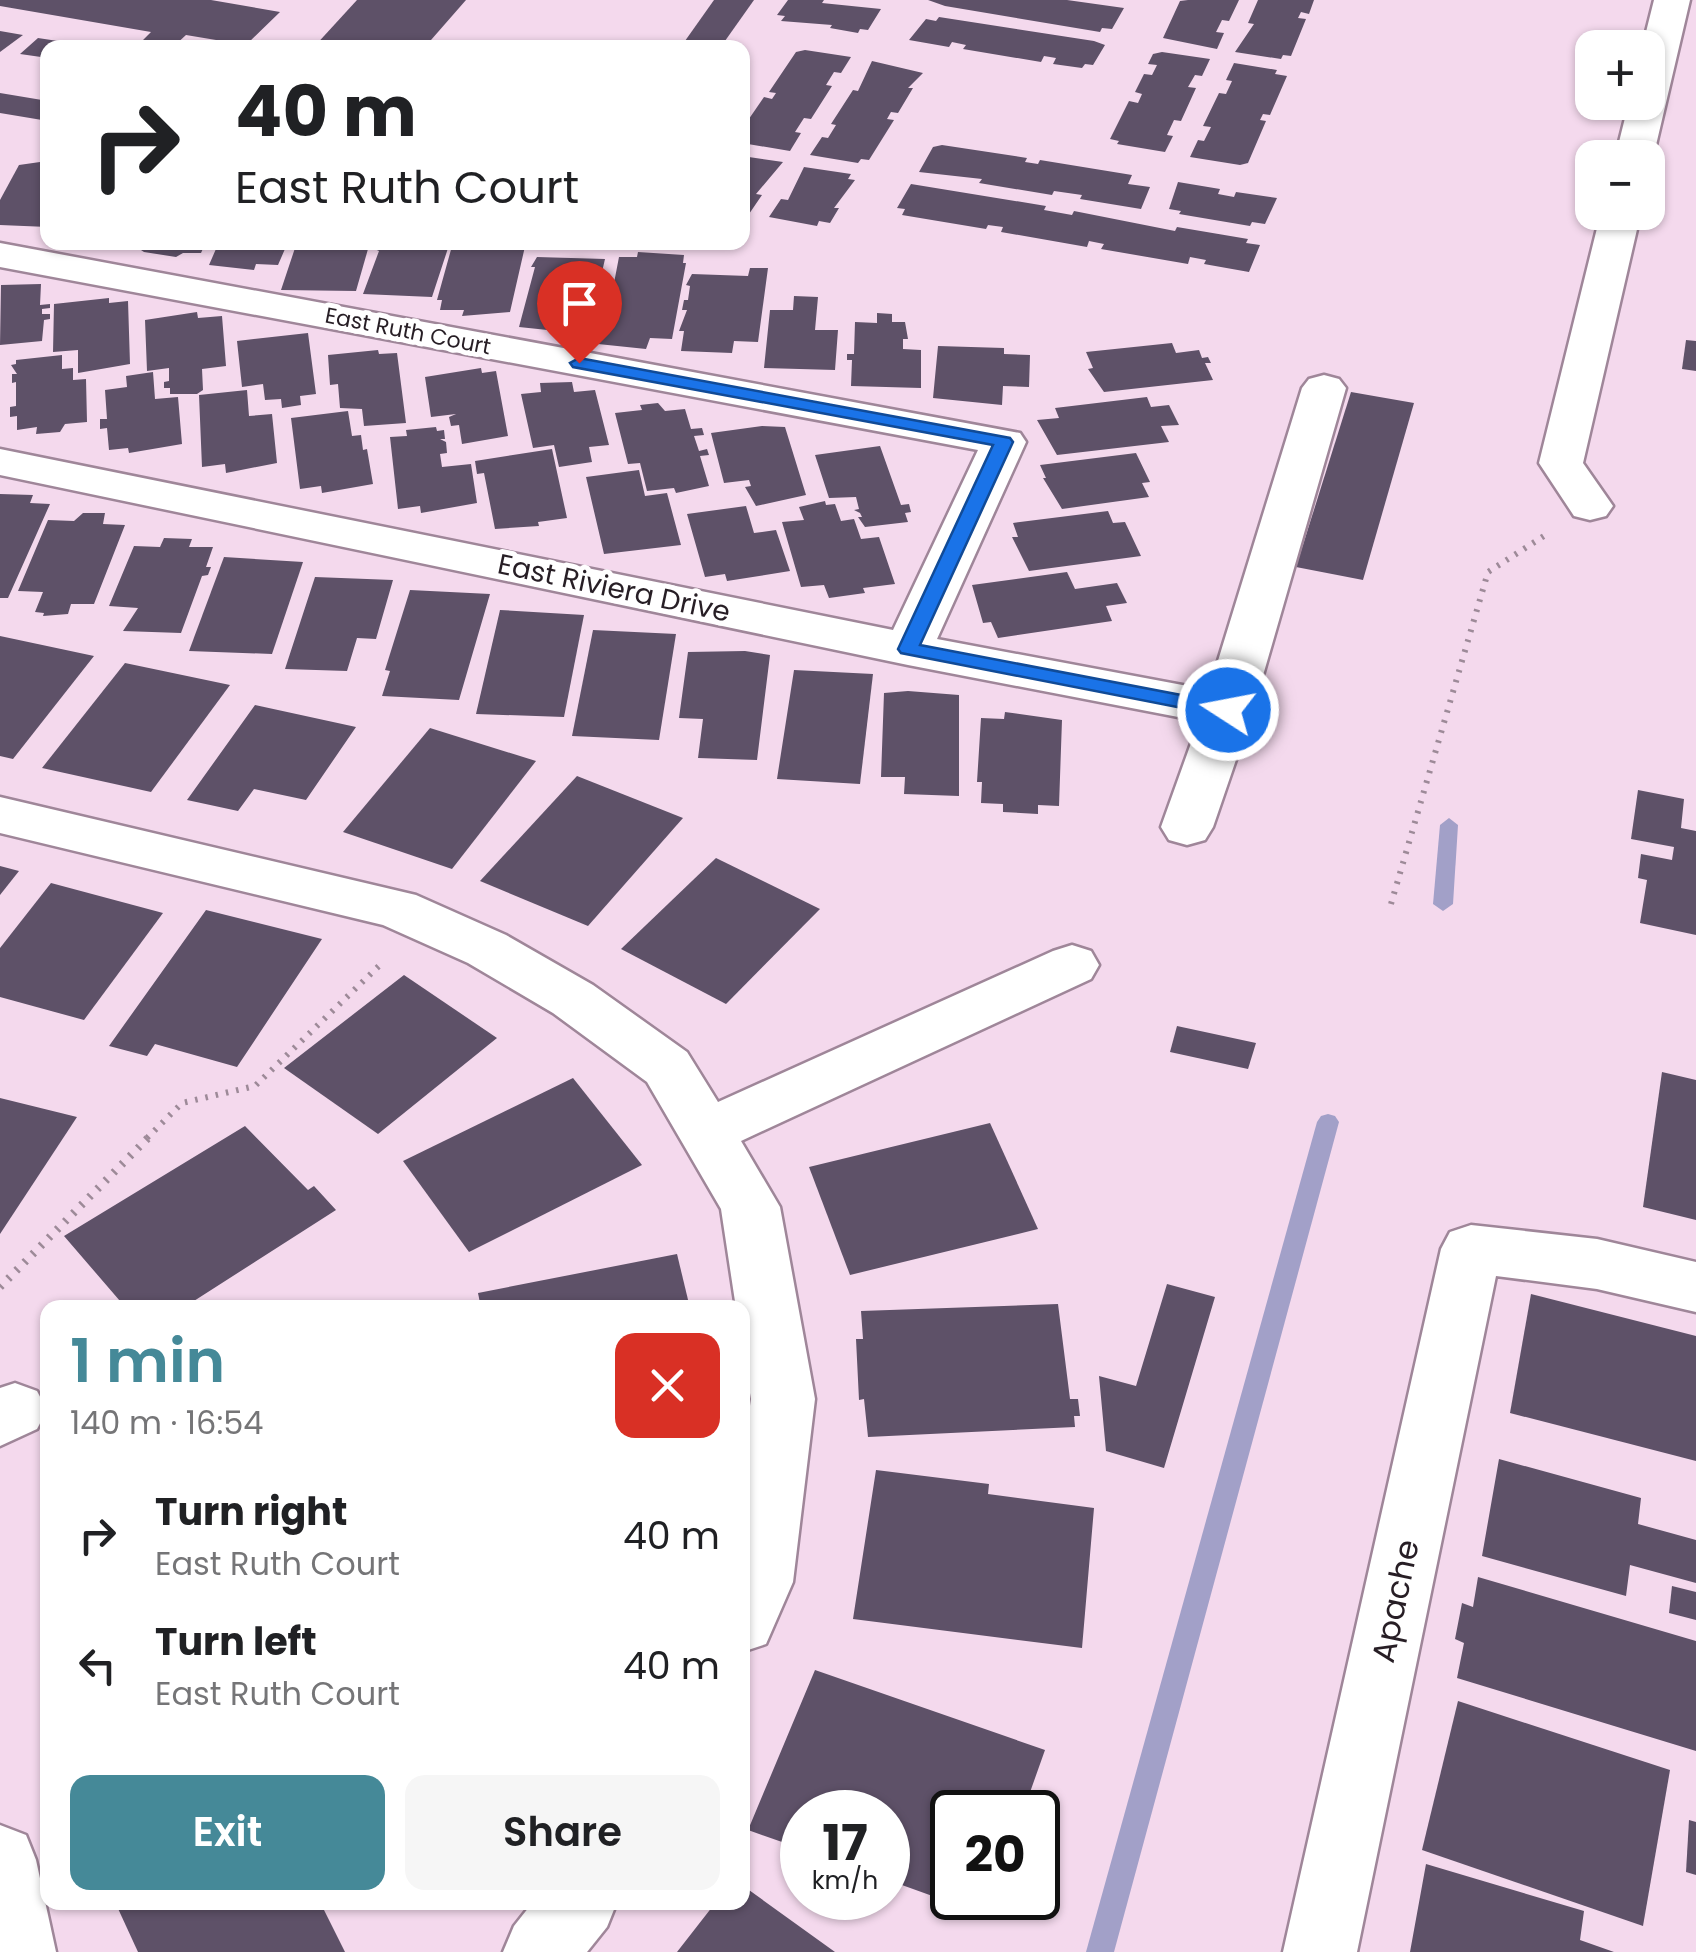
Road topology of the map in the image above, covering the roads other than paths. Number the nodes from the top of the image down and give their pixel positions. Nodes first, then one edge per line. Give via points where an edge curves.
1 (1672, 0) edge
2 (1638, 140) edge
3 (1617, 230) edge
4 (0, 255) edge
5 (1324, 388) dead end
6 (0, 462) edge
7 (1590, 506) road end
8 (908, 649) junction
9 (1228, 710) junction
10 (0, 815) edge
11 (1187, 826) dead end
12 (1072, 965) dead end
13 (705, 1132) junction
14 (1696, 1287) edge
15 (750, 1603) edge
16 (0, 1860) edge
17 (574, 1910) edge
18 (19, 1952) edge
19 (540, 1952) edge
20 (1320, 1952) edge

1 - 2 street
3 - 7 street via 1561,463
4 - 8 street, East Ruth Court via 1004,442
5 - 9 street
6 - 8 street, East Riviera Drive
8 - 9 street, East Riviera Drive
9 - 11 street
10 - 13 street via 398,909 487,949 573,999 666,1067
12 - 13 street
13 - 15 street via 750,1207 784,1399 759,1582
14 - 20 street, Apache via 1597,1264 1471,1250
16 - 18 street
17 - 19 street

